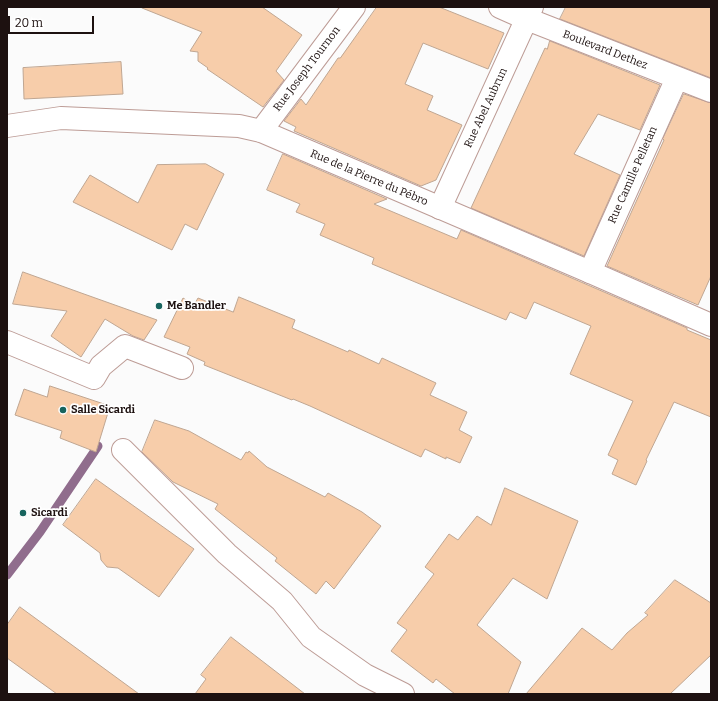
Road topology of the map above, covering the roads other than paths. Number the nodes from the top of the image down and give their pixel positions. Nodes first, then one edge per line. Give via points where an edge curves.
1 (354, 7) edge
2 (500, 7) edge
3 (530, 13) edge
4 (677, 78) junction
5 (711, 91) edge
6 (7, 126) edge
7 (261, 131) junction
8 (440, 208) junction
9 (590, 272) junction
10 (710, 321) edge
11 (7, 342) edge
12 (182, 368) dead end
13 (123, 450) dead end
14 (403, 694) edge

1 - 7 street, Rue Joseph Tournon
2 - 3 street, Boulevard Dethez
3 - 4 street, Boulevard Dethez
3 - 8 street, Rue Abel Aubrun
4 - 5 street, Boulevard Dethez
4 - 9 street, Rue Camille Pelletan
6 - 7 street, Rue de la Pierre du Pébro via 61,118 239,126
7 - 8 street, Rue de la Pierre du Pébro
8 - 9 street, Rue de la Pierre du Pébro
9 - 10 street, Rue de la Pierre du Pébro
11 - 12 street via 94,378 101,366 125,346
13 - 14 street via 227,554 282,601 311,637 365,675

